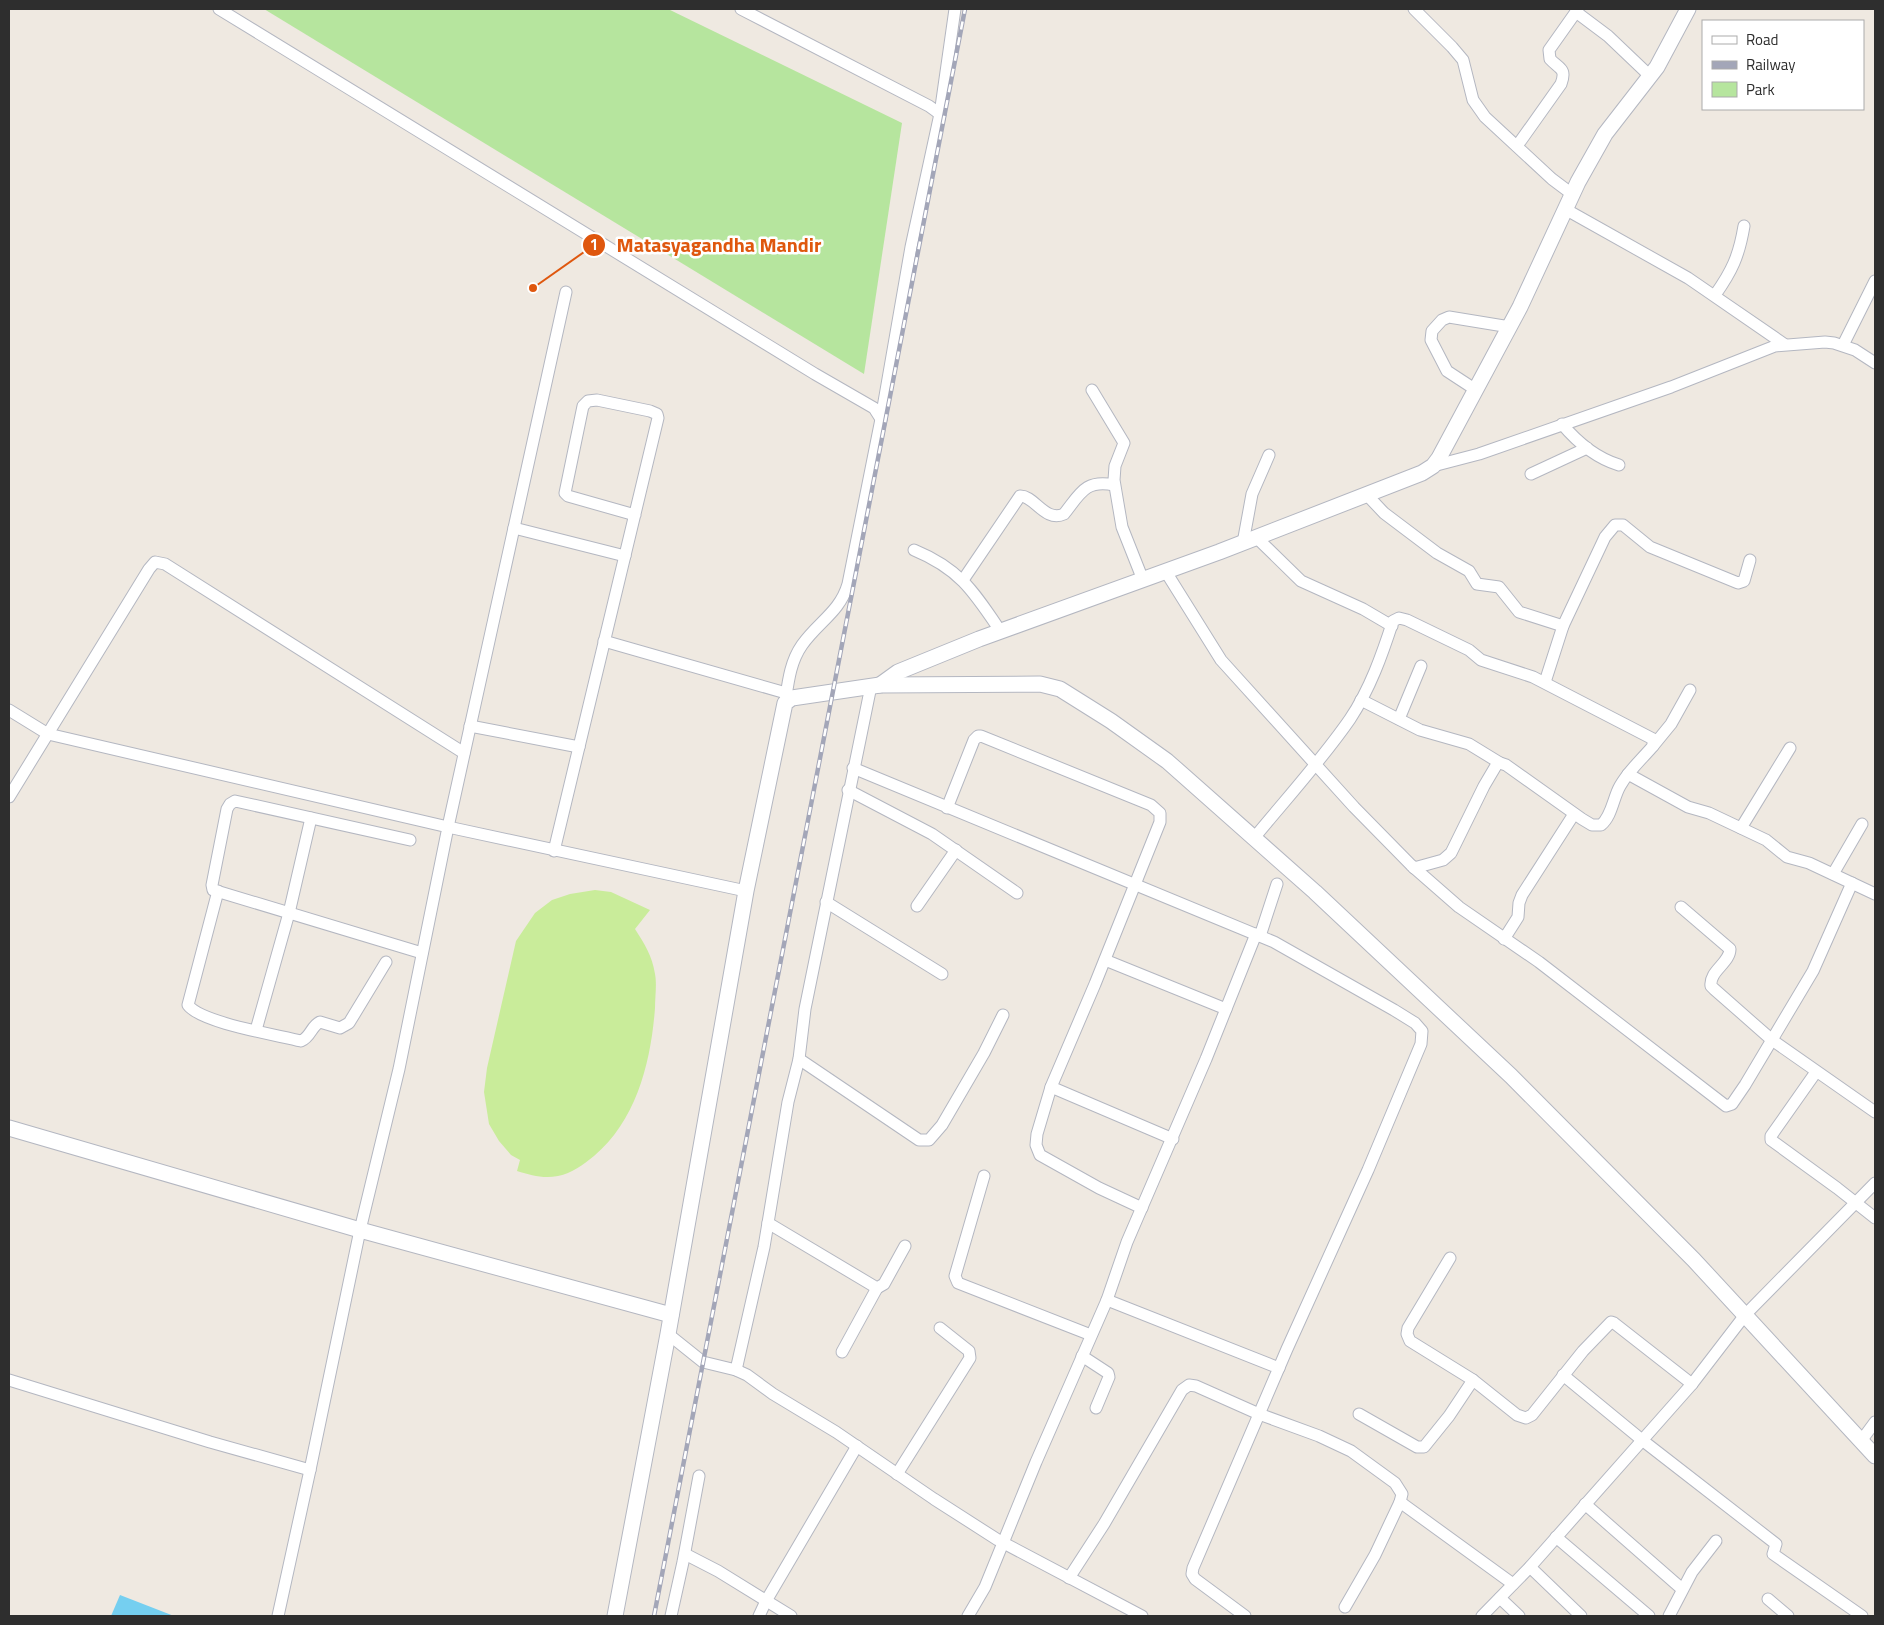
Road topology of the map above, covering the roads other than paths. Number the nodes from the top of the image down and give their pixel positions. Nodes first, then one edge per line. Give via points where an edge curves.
1 (219, 9) edge
2 (741, 9) edge
3 (954, 9) edge
4 (1414, 9) edge
5 (1688, 9) edge
6 (1577, 10) edge
7 (1650, 76) junction
8 (940, 114) junction
9 (1517, 146) junction
10 (1572, 194) junction
11 (1566, 209) junction
12 (1744, 226) dead end
13 (1875, 280) edge
14 (566, 292) dead end
15 (1715, 295) junction
16 (1510, 326) junction
17 (1784, 344) junction
18 (1843, 345) junction
19 (1875, 364) edge
20 (1092, 390) dead end
21 (1476, 390) junction
22 (881, 418) junction
23 (1562, 424) junction
24 (1587, 448) junction
25 (1269, 455) dead end
26 (1619, 465) dead end
27 (1433, 466) junction
28 (1531, 474) dead end
29 (1114, 484) junction
30 (1367, 495) junction
31 (634, 515) junction
32 (514, 528) junction
33 (1250, 540) junction
34 (914, 550) dead end
35 (625, 556) junction
36 (1750, 560) dead end
37 (1166, 572) junction
38 (963, 580) junction
39 (1143, 580) junction
40 (1392, 626) junction
41 (1563, 626) junction
42 (1001, 632) junction
43 (604, 641) junction
44 (1421, 666) dead end
45 (1545, 682) junction
46 (875, 686) junction
47 (1690, 690) dead end
48 (786, 698) junction
49 (1360, 700) junction
50 (9, 710) edge
51 (1399, 719) junction
52 (470, 726) junction
53 (48, 734) junction
54 (1653, 746) junction
55 (579, 747) junction
56 (1790, 748) dead end
57 (464, 753) junction
58 (1500, 763) junction
59 (1315, 764) junction
60 (853, 768) junction
61 (1628, 774) junction
62 (848, 790) junction
63 (9, 797) edge
64 (947, 808) junction
65 (1574, 814) junction
66 (311, 818) junction
67 (1862, 824) dead end
68 (448, 827) junction
69 (1741, 828) junction
70 (1254, 838) junction
71 (410, 840) dead end
72 (554, 850) junction
73 (956, 850) junction
74 (1414, 868) junction
75 (1832, 874) junction
76 (1276, 884) dead end
77 (1852, 884) junction
78 (1135, 885) junction
79 (746, 891) junction
80 (218, 892) junction
81 (1017, 893) dead end
82 (1875, 894) edge
83 (826, 902) junction
84 (917, 906) dead end
85 (1681, 907) dead end
86 (288, 913) junction
87 (1258, 935) junction
88 (1504, 938) junction
89 (422, 953) junction
90 (1105, 960) junction
91 (386, 962) dead end
92 (942, 974) dead end
93 (1226, 1009) junction
94 (1003, 1015) dead end
95 (256, 1030) junction
96 (1772, 1040) junction
97 (799, 1058) junction
98 (1816, 1072) junction
99 (1051, 1087) junction
100 (1875, 1112) edge
101 (9, 1128) edge
102 (1173, 1139) junction
103 (984, 1176) dead end
104 (1875, 1183) edge
105 (1856, 1203) junction
106 (1142, 1208) junction
107 (1875, 1218) edge
108 (768, 1223) junction
109 (360, 1230) junction
110 (905, 1246) dead end
111 (1450, 1258) dead end
112 (877, 1288) junction
113 (1107, 1300) junction
114 (671, 1315) junction
115 (1745, 1316) junction
116 (940, 1328) dead end
117 (668, 1334) junction
118 (1092, 1334) junction
119 (842, 1352) dead end
120 (1082, 1356) junction
121 (1279, 1368) junction
122 (736, 1370) junction
123 (1563, 1375) junction
124 (9, 1380) edge
125 (1473, 1380) junction
126 (1692, 1384) junction
127 (1096, 1408) dead end
128 (1259, 1414) junction
129 (1359, 1414) dead end
130 (1875, 1422) edge
131 (1642, 1440) junction
132 (1861, 1441) junction
133 (857, 1446) junction
134 (1875, 1456) edge
135 (310, 1470) junction
136 (897, 1474) junction
137 (699, 1476) dead end
138 (1400, 1502) junction
139 (1585, 1504) junction
140 (1556, 1537) junction
141 (1716, 1541) dead end
142 (1002, 1542) junction
143 (685, 1554) junction
144 (1530, 1567) junction
145 (1068, 1578) junction
146 (1513, 1584) junction
147 (1682, 1589) junction
148 (1500, 1598) junction
149 (1768, 1599) dead end
150 (766, 1601) junction
151 (1345, 1607) dead end
152 (278, 1616) edge
153 (615, 1616) edge
154 (671, 1616) edge
155 (759, 1616) edge
156 (791, 1616) edge
157 (968, 1616) edge
158 (1142, 1616) edge
159 (1245, 1616) edge
160 (1482, 1616) edge
161 (1520, 1616) edge
162 (1581, 1616) edge
163 (1649, 1616) edge
164 (1669, 1616) edge
165 (1788, 1616) edge
166 (1862, 1616) edge

1 - 22 street via 869,405
2 - 8 street
3 - 8 street
4 - 9 street via 1458,54 1465,66 1470,91 1485,117
5 - 7 main road
6 - 7 street
6 - 9 street via 1548,54 1564,74 1561,84
7 - 10 main road via 1605,134
8 - 22 street
9 - 10 street
10 - 11 main road
11 - 15 street
11 - 16 main road
12 - 15 street via 1733,266
13 - 18 street
14 - 32 street
15 - 17 street
16 - 21 main road
16 - 21 street via 1449,317 1432,330 1430,340 1447,371
17 - 18 street via 1825,342
17 - 23 street
18 - 19 street
20 - 29 street via 1124,443 1115,466
21 - 27 main road
22 - 48 street via 845,594 840,604 802,644 792,665
23 - 24 street
23 - 27 street via 1479,454
24 - 26 street
24 - 28 street
25 - 33 street via 1252,494
27 - 30 main road via 1422,474
29 - 38 street via 1090,485 1059,516 1044,512 1025,496 1020,496
29 - 39 street via 1122,527
30 - 33 main road
30 - 41 street via 1384,513 1437,553 1469,571 1477,584 1499,587 1520,612
31 - 31 street via 657,414 597,400 588,401 583,406 565,493
31 - 35 street
32 - 35 street
32 - 52 street
33 - 37 main road
33 - 40 street via 1302,581
34 - 38 street via 944,564
35 - 43 street
36 - 41 street via 1744,581 1738,583 1650,546 1623,525 1615,525 1605,538
37 - 39 main road
37 - 59 street via 1221,660
38 - 42 street
39 - 42 main road
40 - 45 street via 1395,619 1407,620 1469,650 1484,661
40 - 49 street
41 - 45 street
42 - 46 main road via 898,672
43 - 48 street
43 - 55 street
44 - 51 street
45 - 54 street via 1649,735
46 - 48 main road
46 - 60 street
46 - 70 main road via 1040,684 1060,689 1167,761
47 - 54 street via 1671,724
48 - 79 main road
49 - 51 street
49 - 59 street
50 - 53 street
51 - 58 street via 1420,730 1469,744
52 - 55 street
52 - 57 street
53 - 57 street via 152,564 160,562
53 - 63 street
53 - 68 street
54 - 61 street
55 - 72 street
56 - 69 street
57 - 68 street
58 - 65 street
58 - 74 street via 1494,767 1451,853 1444,860
59 - 70 street
59 - 74 street
60 - 62 street
60 - 64 street
61 - 65 street via 1602,825 1592,825
61 - 69 street via 1688,807
62 - 73 street via 909,821
62 - 83 street
64 - 78 street
64 - 78 street via 978,736 1152,805 1160,814 1160,822
65 - 88 street via 1522,895 1518,917
66 - 71 street
66 - 80 street via 241,802 230,804 212,886
66 - 86 street
67 - 75 street
68 - 72 street
68 - 89 street
69 - 75 street via 1766,840 1787,857
70 - 115 main road via 1511,1076 1694,1260
72 - 79 street
73 - 81 street
73 - 84 street
74 - 88 street via 1459,907
75 - 77 street
76 - 87 street
77 - 82 street
77 - 96 street via 1814,971
78 - 87 street
78 - 90 street
79 - 114 main road
80 - 86 street
80 - 95 street via 188,1005 210,1019
83 - 92 street
83 - 97 street
85 - 96 street via 1730,949 1729,957 1712,978 1711,986
86 - 89 street
86 - 95 street
87 - 93 street
87 - 121 street via 1394,1010 1420,1027 1422,1035 1368,1170
88 - 96 street via 1726,1106 1732,1104
89 - 109 street via 399,1069
90 - 93 street
90 - 99 street
91 - 95 street via 349,1023 344,1026 320,1022 301,1041
93 - 102 street
94 - 97 street via 942,1125 929,1140 919,1140
96 - 98 street
97 - 108 street via 788,1102
98 - 100 street
98 - 105 street via 1770,1136 1771,1140
99 - 102 street
99 - 106 street via 1037,1134 1036,1145 1040,1155
101 - 109 main road
102 - 106 street
103 - 118 street via 955,1276 958,1283
104 - 105 street
105 - 107 street
105 - 115 street
106 - 113 street
108 - 112 street
108 - 122 street
109 - 114 main road
109 - 135 street
110 - 112 street via 884,1284
111 - 125 street via 1407,1334 1410,1341
112 - 119 street
113 - 118 street
113 - 121 street
114 - 117 main road
115 - 126 street
115 - 132 main road
116 - 136 street via 969,1351 970,1358
117 - 122 street via 703,1362
117 - 153 main road
118 - 120 street
120 - 127 street via 1108,1373
120 - 142 street
121 - 128 street
122 - 133 street
123 - 125 street via 1529,1418 1517,1415
123 - 126 street via 1583,1350 1614,1322
123 - 131 street
124 - 135 street
125 - 129 street via 1424,1447 1416,1447
126 - 131 street
128 - 138 street via 1351,1451 1396,1484 1402,1494
128 - 145 street via 1196,1386 1185,1387
128 - 159 street via 1192,1574
130 - 132 street
131 - 139 street
131 - 166 street via 1776,1544 1773,1552 1776,1556
132 - 134 main road
133 - 136 street
133 - 150 street
135 - 152 street
136 - 142 street
137 - 143 street
138 - 146 street
138 - 151 street
139 - 140 street
139 - 147 street
140 - 144 street
140 - 163 street
141 - 147 street
142 - 145 street
142 - 157 street via 985,1587
143 - 150 street
143 - 154 street
144 - 146 street
144 - 162 street
145 - 158 street
146 - 148 street
147 - 164 street
148 - 160 street
148 - 161 street
149 - 165 street
150 - 155 street
150 - 156 street

